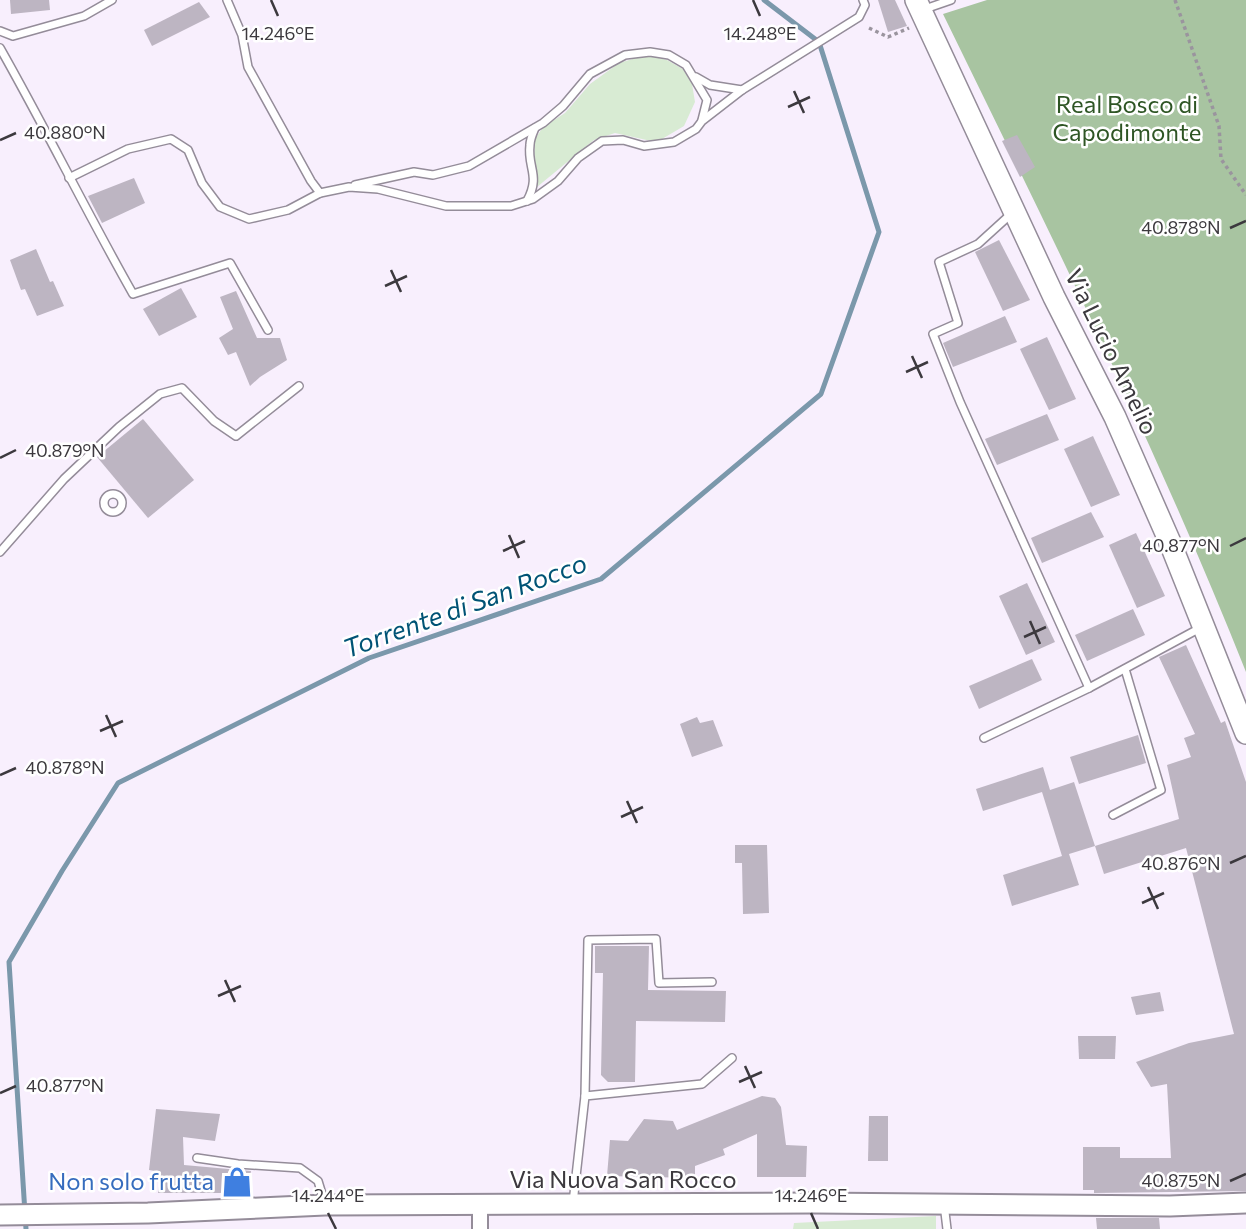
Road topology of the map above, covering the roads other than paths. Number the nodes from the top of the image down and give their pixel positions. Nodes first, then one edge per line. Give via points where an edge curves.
1 (112, 0) edge
2 (227, 0) edge
3 (863, 0) edge
4 (951, 0) edge
5 (917, 12) edge
6 (1, 32) edge
7 (0, 41) edge
8 (0, 48) edge
9 (694, 76) junction
10 (742, 90) junction
11 (702, 121) junction
12 (535, 127) junction
13 (69, 178) junction
14 (349, 187) junction
15 (320, 193) junction
16 (527, 201) junction
17 (1015, 210) junction
18 (268, 330) dead end
19 (299, 386) dead end
20 (0, 552) edge
21 (1204, 626) junction
22 (1125, 669) junction
23 (1089, 688) junction
24 (1246, 733) edge
25 (984, 738) dead end
26 (1113, 815) dead end
27 (712, 982) dead end
28 (732, 1058) dead end
29 (584, 1096) junction
30 (197, 1158) dead end
31 (944, 1203) junction
32 (1246, 1203) edge
33 (325, 1205) junction
34 (480, 1205) junction
35 (573, 1205) junction
36 (0, 1215) edge
37 (480, 1229) edge
38 (947, 1229) edge

1 - 6 lane via 85,16 13,36
2 - 15 lane via 242,35 248,67
3 - 10 lane via 859,18
4 - 5 lane
5 - 17 main road, Via Lucio Amelio
6 - 7 lane
8 - 13 lane
9 - 10 lane via 710,85
9 - 11 lane via 707,100
9 - 12 lane via 686,65 668,55 625,55 590,75 563,106
10 - 11 lane
11 - 16 lane via 674,142 644,146 603,141 578,158 558,181
12 - 14 lane via 469,166 433,175 414,172
12 - 16 lane via 529,146 533,190
13 - 15 lane via 128,149 171,139 188,150 202,183 220,207 249,219 288,210
13 - 18 lane via 133,294 230,263
14 - 15 lane
14 - 16 lane via 378,189 446,206 511,206
17 - 21 main road, Via Lucio Amelio via 1115,417
17 - 23 lane via 978,244 939,262 958,323 933,334
19 - 20 lane via 236,436 182,388 160,394 64,479
21 - 22 lane
21 - 24 main road, Via Lucio Amelio
22 - 23 lane
22 - 26 lane via 1161,790
23 - 25 lane
27 - 29 lane via 659,983 656,939 588,940
28 - 29 lane via 702,1084
29 - 35 lane
30 - 33 lane via 300,1168 318,1181
31 - 32 main road, Via Nuova San Rocco
31 - 35 main road, Via Nuova San Rocco
31 - 38 lane
33 - 34 main road, Via Nuova San Rocco
33 - 36 main road, Via Nuova San Rocco
34 - 35 main road, Via Nuova San Rocco
34 - 37 street

